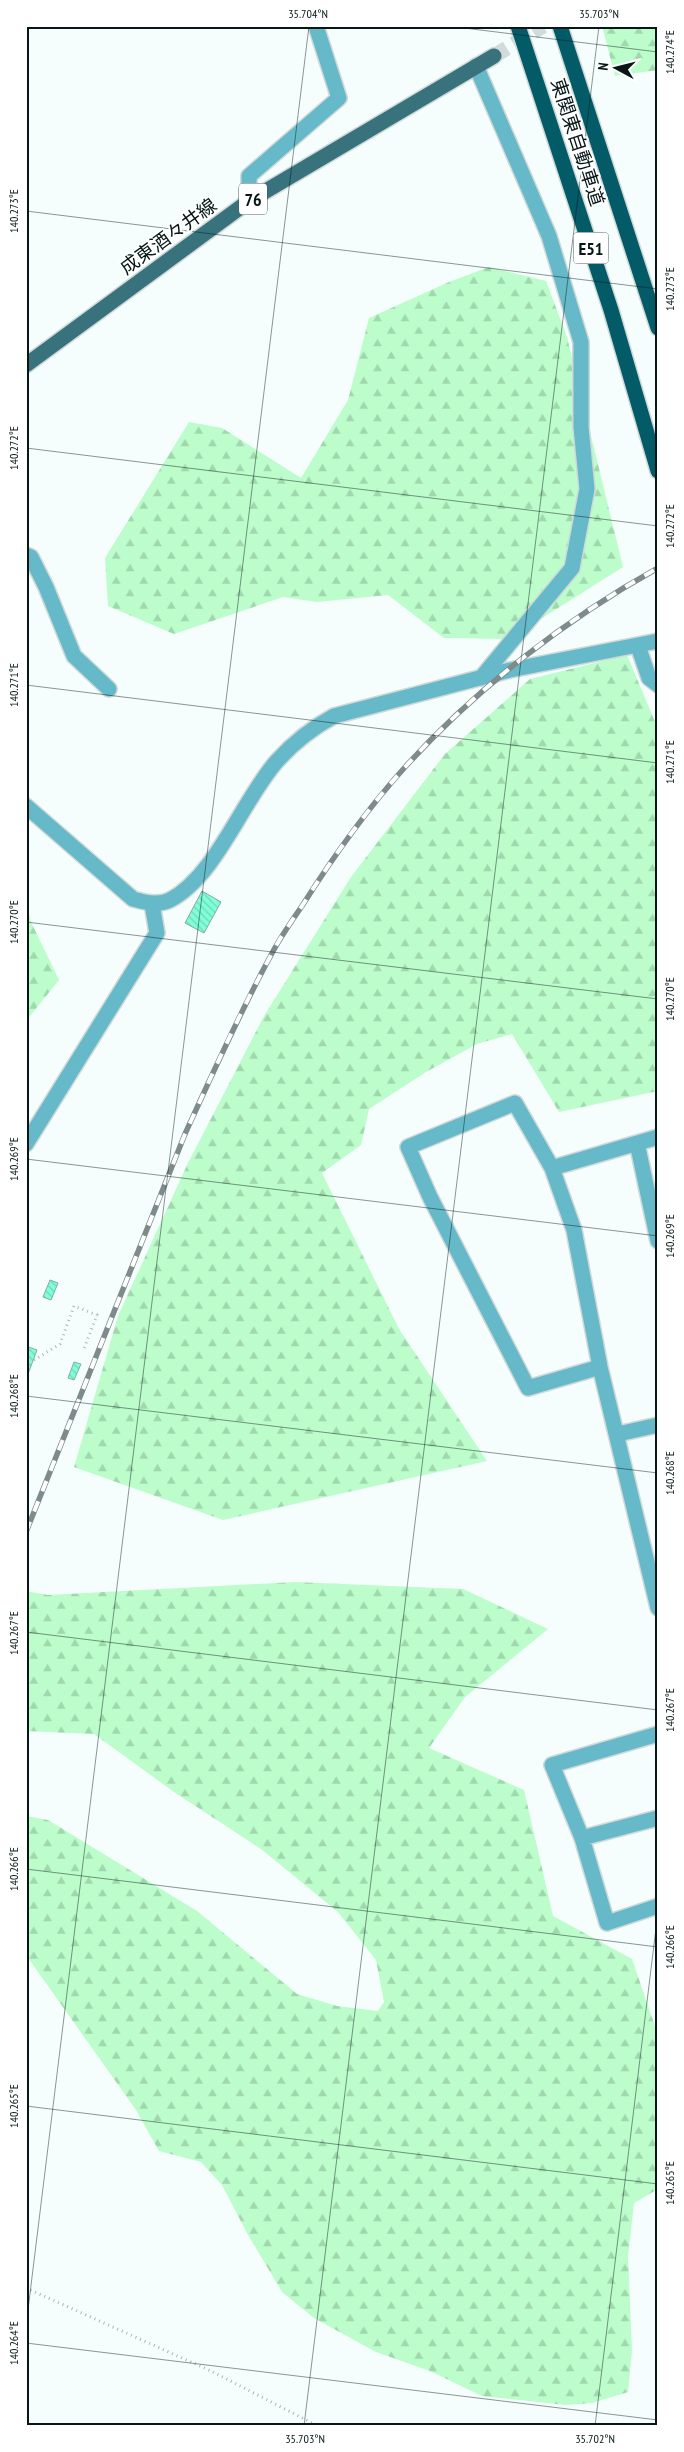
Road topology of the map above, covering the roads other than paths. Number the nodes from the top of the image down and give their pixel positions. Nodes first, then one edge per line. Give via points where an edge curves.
1 (316, 26) edge
2 (518, 26) edge
3 (560, 26) edge
4 (494, 56) tunnel mouth
5 (476, 66) junction
6 (249, 201) junction
7 (658, 328) edge
8 (26, 365) edge
9 (658, 471) edge
10 (26, 555) edge
11 (658, 641) edge
12 (638, 646) junction
13 (481, 678) junction
14 (658, 685) edge
15 (109, 689) dead end
16 (26, 806) edge
17 (152, 904) junction
18 (658, 1137) edge
19 (637, 1143) junction
20 (26, 1144) edge
21 (552, 1168) junction
22 (658, 1241) edge
23 (600, 1367) junction
24 (658, 1425) edge
25 (618, 1434) junction
26 (658, 1608) edge
27 (658, 1734) edge
28 (658, 1818) edge
29 (582, 1838) junction
30 (658, 1906) edge

1 - 6 street via 339,98 249,176
2 - 9 highway, 東関東自動車道 / E51 via 611,310
3 - 7 highway, 東関東自動車道 / E51
4 - 5 main road, 成東酒々井線 / 76
5 - 6 main road, 成東酒々井線 / 76
5 - 13 street via 549,236 581,342 580,427 587,489 572,568
6 - 8 main road, 成東酒々井線 / 76
10 - 15 street via 31,557 46,587 74,656
11 - 12 street
12 - 13 street
12 - 14 street via 649,678
13 - 17 street via 334,716 308,731 276,761 198,878 170,900
16 - 17 street via 133,899
17 - 20 street via 157,933
18 - 19 street
19 - 21 street
19 - 22 street
21 - 23 street via 574,1230
21 - 23 street via 516,1103 408,1147 434,1205 528,1388
23 - 25 street
24 - 25 street
25 - 26 street
27 - 29 street via 552,1765
28 - 29 street
29 - 30 street via 607,1923

